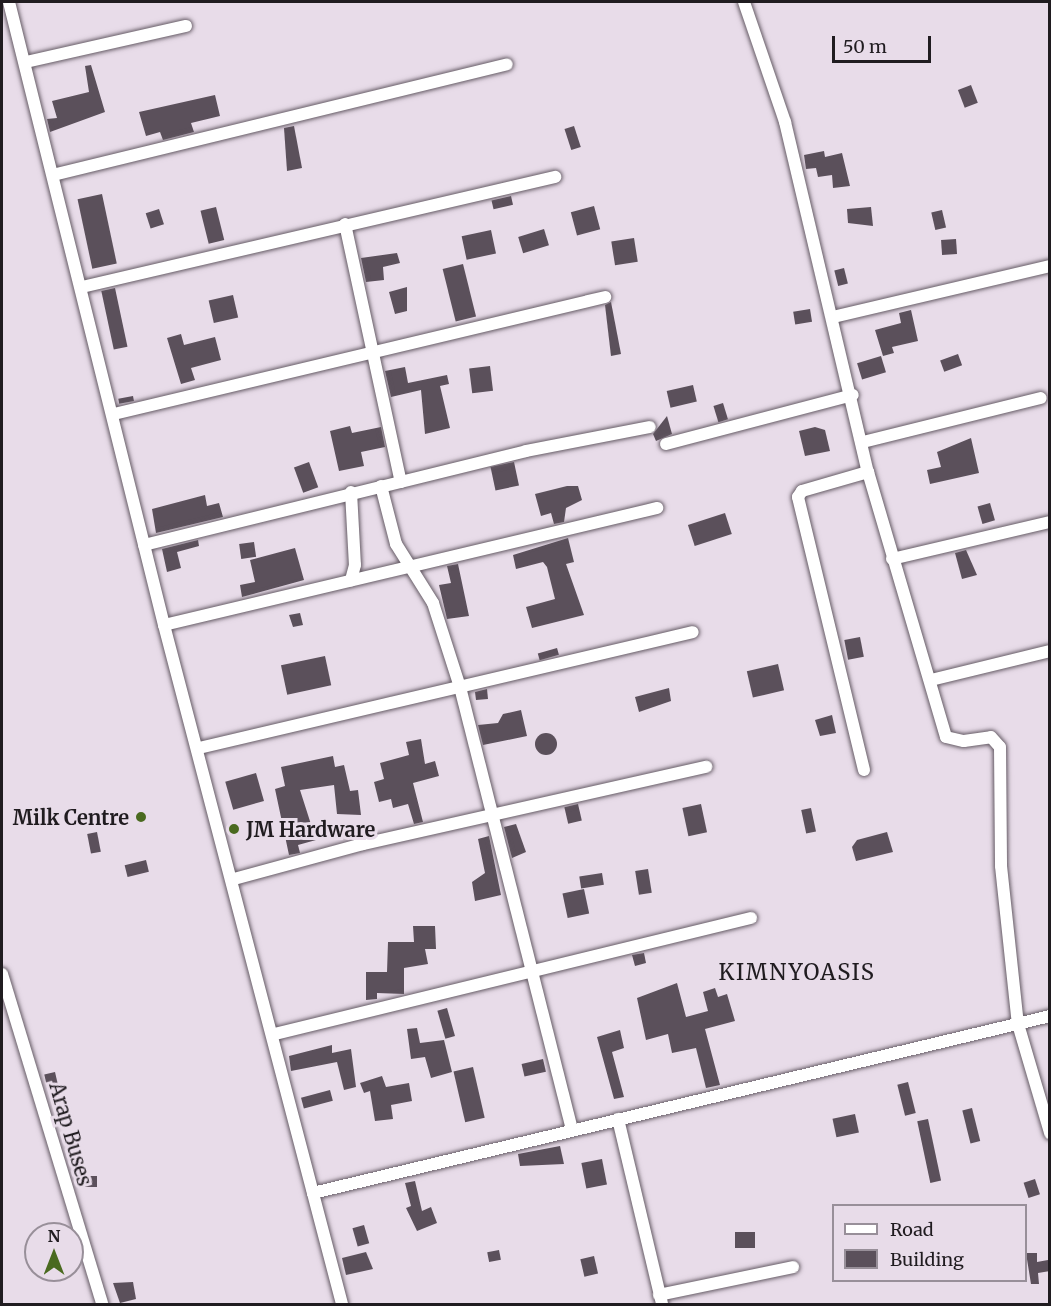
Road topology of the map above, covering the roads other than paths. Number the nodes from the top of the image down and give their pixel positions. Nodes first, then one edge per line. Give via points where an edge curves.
1 (9, 2) edge
2 (744, 2) edge
3 (186, 26) dead end
4 (26, 62) junction
5 (507, 64) dead end
6 (53, 175) junction
7 (555, 177) dead end
8 (345, 224) junction
9 (1050, 266) edge
10 (82, 287) junction
11 (605, 297) dead end
12 (833, 317) junction
13 (372, 352) junction
14 (853, 395) junction
15 (1041, 398) dead end
16 (114, 414) junction
17 (650, 427) dead end
18 (863, 442) junction
19 (666, 444) dead end
20 (868, 471) junction
21 (401, 482) junction
22 (381, 486) junction
23 (351, 492) junction
24 (657, 508) dead end
25 (1050, 522) edge
26 (144, 545) junction
27 (892, 559) junction
28 (413, 566) junction
29 (351, 580) junction
30 (164, 625) junction
31 (693, 632) dead end
32 (1050, 651) edge
33 (931, 680) junction
34 (460, 687) junction
35 (199, 748) junction
36 (706, 767) dead end
37 (864, 770) dead end
38 (490, 818) junction
39 (234, 879) junction
40 (752, 918) dead end
41 (528, 971) junction
42 (2, 974) edge
43 (1050, 1016) edge
44 (1018, 1024) junction
45 (275, 1034) junction
46 (618, 1119) junction
47 (571, 1127) junction
48 (1050, 1133) edge
49 (313, 1193) junction
50 (794, 1267) dead end
51 (660, 1300) edge
52 (102, 1305) edge
53 (342, 1305) edge

1 - 4 street
2 - 12 street via 785,122
3 - 4 street
4 - 6 street
5 - 6 street
6 - 10 street
7 - 8 street
8 - 10 street
8 - 13 street
9 - 12 street
10 - 16 street
11 - 13 street
12 - 14 street
13 - 16 street
13 - 21 street
14 - 18 street
14 - 19 street
15 - 18 street
16 - 26 street
17 - 21 street
18 - 20 street
20 - 27 street
20 - 37 street via 802,491 798,497
21 - 22 street
22 - 23 street
22 - 28 street via 396,544
23 - 26 street
23 - 29 street via 355,565
24 - 28 street
25 - 27 street
26 - 30 street
27 - 33 street
28 - 29 street
28 - 34 street via 433,603
29 - 30 street
30 - 35 street
31 - 34 street
32 - 33 street
33 - 44 street via 946,737 964,741 991,737 1000,747 1001,866
34 - 35 street
34 - 38 street
35 - 39 street
36 - 38 street
38 - 39 street via 363,844
38 - 41 street
39 - 45 street
40 - 41 street
41 - 45 street
41 - 47 street
42 - 52 street, Arap Buses
43 - 44 street
44 - 46 street
44 - 48 street
45 - 49 street
46 - 47 street
46 - 51 street
47 - 49 street
49 - 53 street
50 - 51 street

